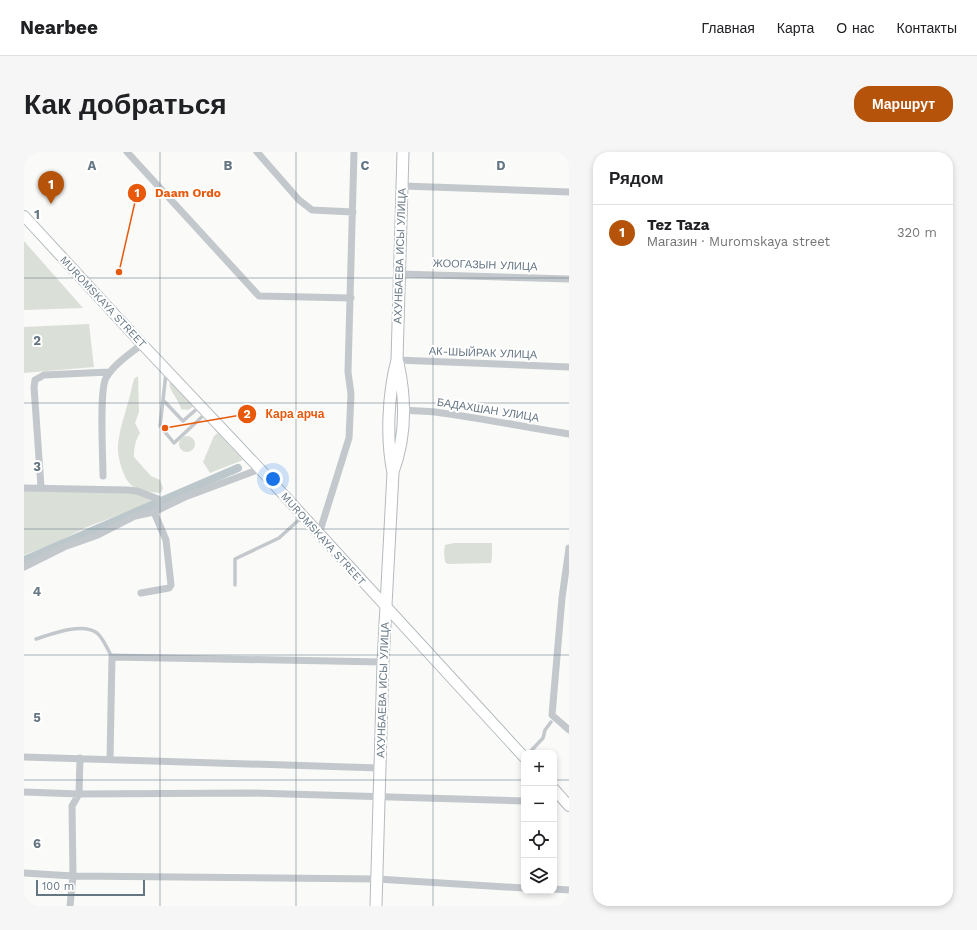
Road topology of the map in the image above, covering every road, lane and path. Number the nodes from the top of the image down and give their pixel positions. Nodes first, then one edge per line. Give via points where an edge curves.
1 (127, 152) edge
2 (256, 152) edge
3 (354, 152) edge
4 (403, 152) edge
5 (403, 186) junction
6 (569, 192) edge
7 (353, 212) junction
8 (24, 216) edge
9 (400, 274) junction
10 (569, 280) edge
11 (351, 298) junction
12 (142, 344) junction
13 (397, 360) junction
14 (569, 367) edge
15 (167, 370) junction
16 (110, 372) junction
17 (163, 400) junction
18 (204, 409) junction
19 (404, 410) junction
20 (569, 434) edge
21 (260, 469) junction
22 (392, 473) junction
23 (103, 476) dead end
24 (41, 487) junction
25 (24, 488) edge
26 (160, 503) junction
27 (154, 512) junction
28 (303, 516) junction
29 (319, 534) junction
30 (569, 548) edge
31 (24, 567) edge
32 (235, 585) dead end
33 (141, 593) dead end
34 (386, 608) junction
35 (36, 639) dead end
36 (112, 657) junction
37 (383, 662) junction
38 (554, 719) junction
39 (569, 730) edge
40 (532, 750) edge
41 (521, 754) edge
42 (24, 757) edge
43 (80, 758) junction
44 (110, 759) junction
45 (380, 768) junction
46 (24, 792) edge
47 (557, 792) edge
48 (79, 794) junction
49 (379, 796) junction
50 (521, 800) edge
51 (569, 806) edge
52 (24, 873) edge
53 (72, 876) junction
54 (377, 879) junction
55 (521, 888) edge
56 (557, 889) edge
57 (569, 890) edge
58 (70, 906) edge
59 (376, 906) edge

1 - 11 street via 259,296
2 - 7 street via 299,200 312,210
3 - 7 street
4 - 5 main road, АХУНБАЕВА ИСЫ УЛИЦА
5 - 6 street
5 - 9 main road, АХУНБАЕВА ИСЫ УЛИЦА
7 - 11 street
8 - 12 main road, MUROMSKAYA STREET
9 - 10 street, ЖООГАЗЫН УЛИЦА
9 - 13 main road, АХУНБАЕВА ИСЫ УЛИЦА
11 - 29 street via 349,438
12 - 15 main road, MUROMSKAYA STREET
12 - 16 street
13 - 14 street, АК-ШЫЙРАК УЛИЦА
13 - 19 main road, АХУНБАЕВА ИСЫ УЛИЦА
13 - 22 main road, АХУНБАЕВА ИСЫ УЛИЦА via 392,378 390,410 389,455
15 - 17 lane
15 - 18 main road, MUROMSKAYA STREET
16 - 23 street via 103,388
16 - 24 street via 44,375 35,380
17 - 18 lane via 183,422
17 - 18 lane via 160,426 174,443
18 - 21 main road, MUROMSKAYA STREET
19 - 20 street, БАДАХШАН УЛИЦА via 464,416
19 - 22 main road, АХУНБАЕВА ИСЫ УЛИЦА via 399,456
21 - 26 street via 185,497
21 - 28 main road, MUROMSKAYA STREET
22 - 34 main road, АХУНБАЕВА ИСЫ УЛИЦА
24 - 25 street
24 - 26 street via 137,491 151,495
26 - 27 street
27 - 31 street via 135,516
27 - 33 street via 166,540 171,585 169,588
28 - 29 main road, MUROMSKAYA STREET
28 - 32 lane via 279,538 235,559
29 - 34 main road, MUROMSKAYA STREET
30 - 38 street via 562,598
34 - 37 main road, АХУНБАЕВА ИСЫ УЛИЦА
34 - 41 main road, MUROMSKAYA STREET
35 - 36 lane via 68,630 87,629 96,633
36 - 37 street
36 - 44 street
37 - 45 main road, АХУНБАЕВА ИСЫ УЛИЦА
38 - 39 street
38 - 40 lane via 545,730 543,738
42 - 43 street
43 - 44 street
43 - 48 street
44 - 45 street
45 - 49 main road, АХУНБАЕВА ИСЫ УЛИЦА
46 - 48 street
47 - 51 main road
48 - 49 street via 251,793
48 - 53 street via 72,806
49 - 50 street
49 - 54 main road, АХУНБАЕВА ИСЫ УЛИЦА
52 - 53 street
53 - 54 street
53 - 58 street
54 - 55 street
54 - 59 main road, АХУНБАЕВА ИСЫ УЛИЦА
56 - 57 street

